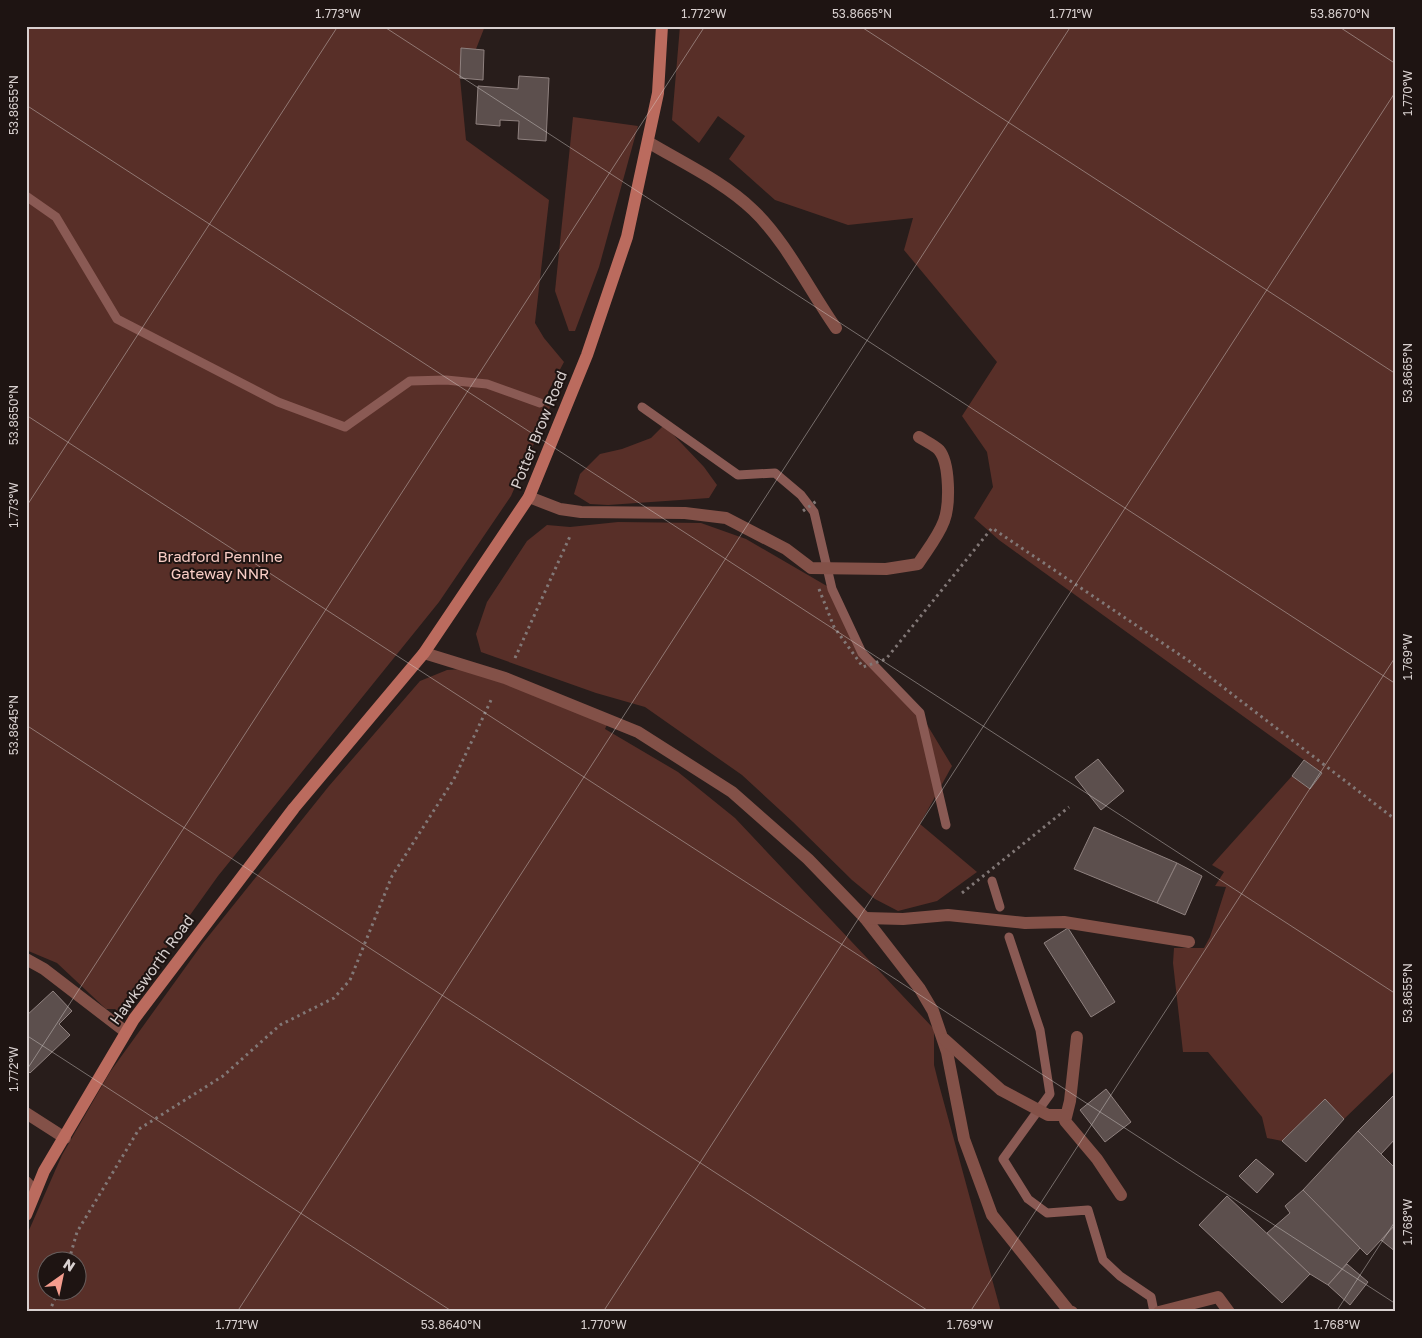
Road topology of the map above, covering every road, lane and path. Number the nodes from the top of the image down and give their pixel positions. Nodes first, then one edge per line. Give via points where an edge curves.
1 (662, 26) edge
2 (648, 142) junction
3 (836, 328) dead end
4 (919, 437) dead end
5 (529, 498) junction
6 (818, 500) dead end
7 (803, 510) dead end
8 (581, 512) junction
9 (817, 568) junction
10 (424, 653) junction
11 (505, 678) junction
12 (294, 808) joint
13 (1070, 808) dead end
14 (1396, 820) edge
15 (932, 917) junction
16 (865, 918) junction
17 (1189, 942) dead end
18 (26, 959) edge
19 (126, 1032) junction
20 (942, 1037) junction
21 (1077, 1037) dead end
22 (26, 1113) edge
23 (1066, 1115) junction
24 (64, 1138) junction
25 (26, 1182) edge
26 (35, 1192) junction
27 (1121, 1195) dead end
28 (26, 1216) edge
29 (72, 1250) edge
30 (54, 1300) edge
31 (1160, 1311) edge
32 (49, 1312) edge
33 (1072, 1312) edge
34 (1230, 1312) edge

1 - 2 street, Potter Brow Road via 658,93
2 - 3 lane via 730,192 753,210 776,236
2 - 5 street, Potter Brow Road via 627,237 587,355
4 - 9 lane via 939,450 947,467 945,519 918,564 886,569
5 - 8 lane via 560,509
5 - 10 street, Potter Brow Road
6 - 7 path
8 - 9 lane via 685,513 726,518
8 - 11 path
9 - 14 path via 834,627 863,667 886,659 992,528 1189,661
10 - 11 lane
10 - 12 street, Potter Brow Road
11 - 16 lane via 638,732 732,792 808,859
11 - 29 path via 496,689 454,779 392,876 350,980 334,998 280,1025 223,1076 139,1129 77,1232
12 - 19 street, Hawksworth Road
13 - 15 path
15 - 16 lane
15 - 17 lane via 948,915 1025,923 1077,923
16 - 20 lane via 920,989 933,1011
18 - 19 lane via 44,969
19 - 24 street, Hawksworth Road
20 - 23 lane via 1001,1090 1048,1115
20 - 33 lane via 964,1139 992,1214
21 - 23 lane
22 - 24 lane
23 - 27 lane via 1065,1121 1097,1159
24 - 26 street, Hawksworth Road
25 - 26 lane
26 - 28 street, Hawksworth Road
30 - 32 path
31 - 34 lane via 1218,1297

